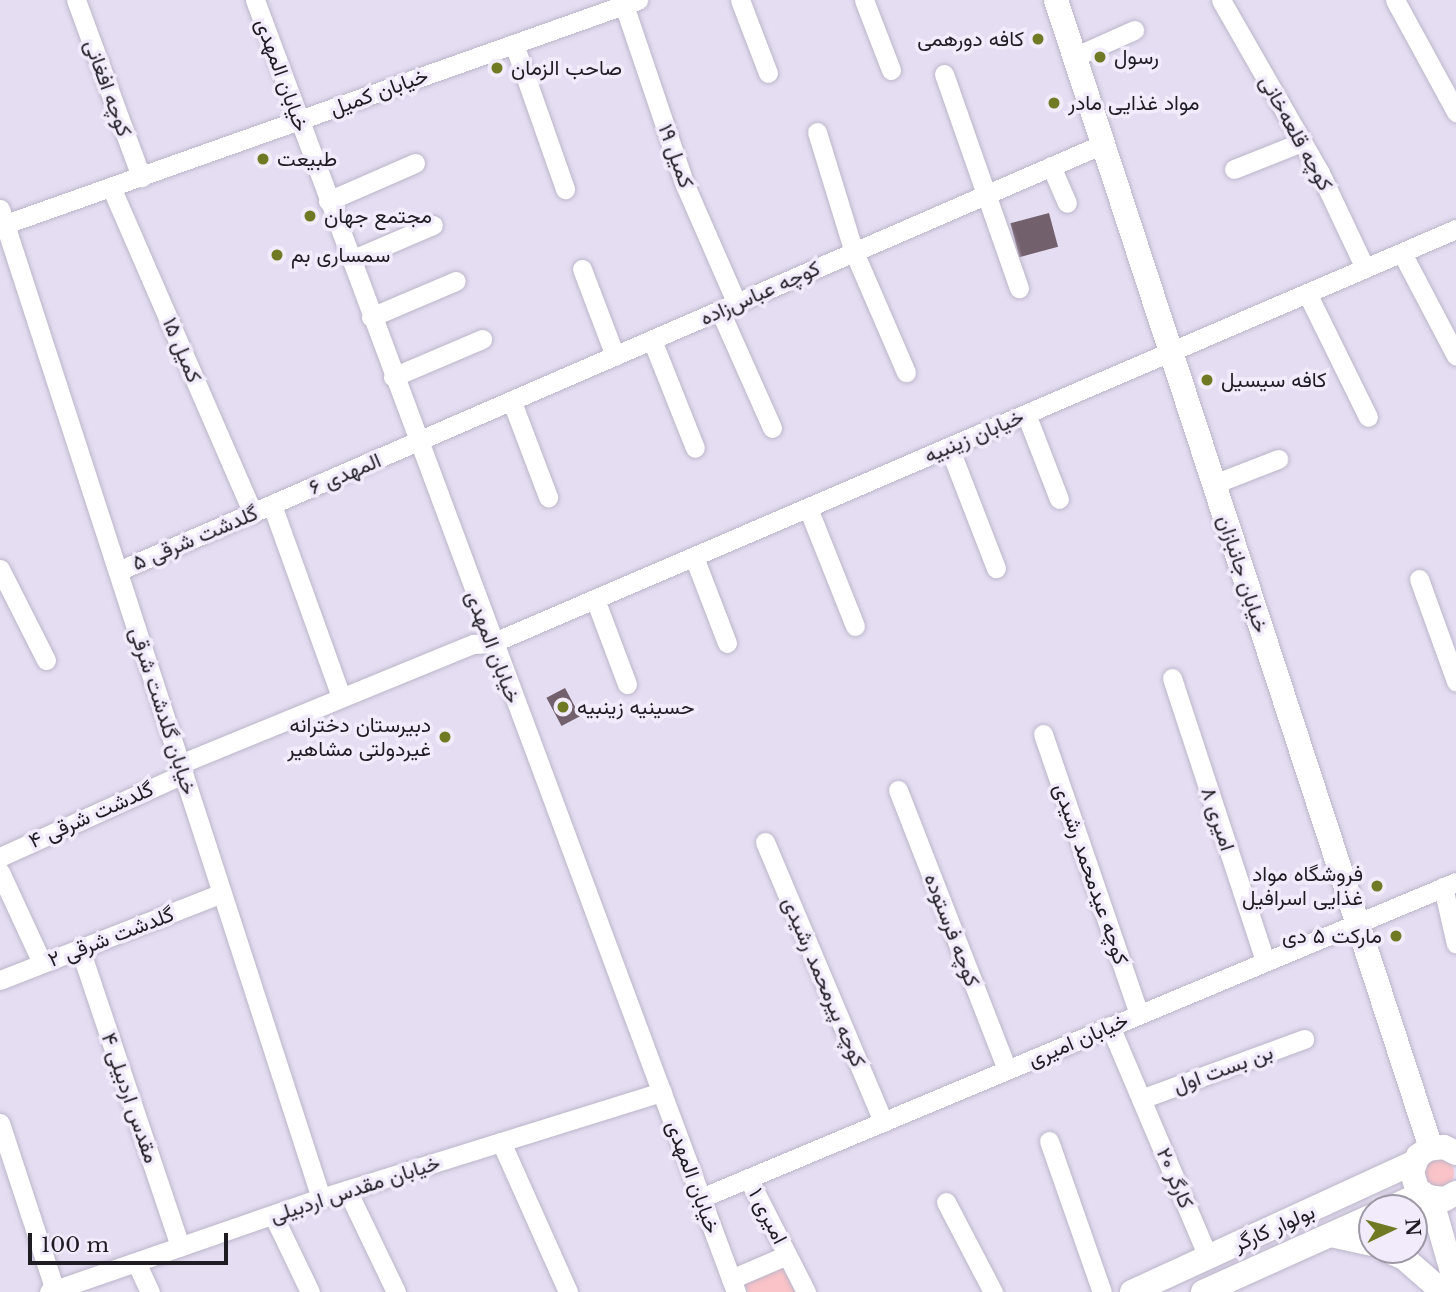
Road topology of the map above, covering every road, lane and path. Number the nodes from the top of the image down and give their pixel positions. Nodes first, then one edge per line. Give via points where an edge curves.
1 (76, 0) edge
2 (740, 0) edge
3 (864, 0) edge
4 (1056, 0) edge
5 (1221, 0) edge
6 (1396, 0) edge
7 (259, 1) edge
8 (632, 2) edge
9 (1134, 30) dead end
10 (514, 44) junction
11 (1074, 57) junction
12 (891, 70) dead end
13 (768, 73) dead end
14 (944, 74) dead end
15 (1456, 112) edge
16 (299, 121) junction
17 (817, 132) dead end
18 (1302, 142) junction
19 (1103, 144) junction
20 (415, 163) dead end
21 (1051, 166) junction
22 (1234, 169) dead end
23 (141, 177) junction
24 (111, 187) junction
25 (565, 189) dead end
26 (984, 195) junction
27 (328, 201) junction
28 (1067, 203) dead end
29 (2, 220) edge
30 (433, 225) dead end
31 (1456, 229) edge
32 (854, 252) junction
33 (1402, 253) junction
34 (351, 260) junction
35 (582, 268) dead end
36 (1365, 268) junction
37 (456, 281) dead end
38 (1020, 288) dead end
39 (1307, 293) junction
40 (728, 307) junction
41 (371, 317) junction
42 (482, 339) dead end
43 (652, 340) junction
44 (1171, 352) junction
45 (615, 356) junction
46 (1456, 356) edge
47 (906, 372) dead end
48 (393, 377) junction
49 (512, 402) junction
50 (1026, 414) junction
51 (1368, 417) dead end
52 (772, 428) dead end
53 (418, 443) junction
54 (949, 447) junction
55 (695, 448) dead end
56 (1278, 459) dead end
57 (1214, 484) junction
58 (548, 497) dead end
59 (1059, 499) dead end
60 (272, 505) junction
61 (807, 508) junction
62 (253, 513) junction
63 (694, 556) junction
64 (996, 568) dead end
65 (0, 569) edge
66 (118, 571) junction
67 (1419, 579) dead end
68 (594, 599) junction
69 (855, 626) dead end
70 (492, 643) junction
71 (727, 643) dead end
72 (46, 660) dead end
73 (1172, 678) dead end
74 (1456, 681) edge
75 (627, 684) dead end
76 (341, 697) junction
77 (1043, 734) dead end
78 (181, 769) junction
79 (898, 790) dead end
80 (765, 842) dead end
81 (0, 857) edge
82 (0, 872) edge
83 (1450, 885) edge
84 (222, 893) junction
85 (1357, 922) junction
86 (1456, 944) edge
87 (80, 948) junction
88 (1265, 961) junction
89 (42, 963) junction
90 (0, 979) edge
91 (1139, 1014) junction
92 (1110, 1026) junction
93 (1304, 1039) dead end
94 (1007, 1070) junction
95 (662, 1092) junction
96 (1141, 1099) junction
97 (883, 1122) junction
98 (0, 1123) edge
99 (1049, 1141) dead end
100 (502, 1142) junction
101 (1442, 1152) edge
102 (748, 1178) junction
103 (346, 1190) junction
104 (1456, 1193) edge
105 (1425, 1194) edge
106 (1428, 1196) edge
107 (321, 1198) junction
108 (701, 1198) junction
109 (1428, 1198) edge
110 (946, 1202) dead end
111 (273, 1215) junction
112 (1358, 1222) edge
113 (1331, 1234) junction
114 (1358, 1241) edge
115 (180, 1247) junction
116 (1453, 1250) edge
117 (787, 1255) junction
118 (1208, 1258) junction
119 (136, 1262) junction
120 (1411, 1264) edge
121 (733, 1286) edge
122 (1456, 1286) edge
123 (52, 1291) edge
124 (150, 1292) edge
125 (310, 1292) edge
126 (396, 1292) edge
127 (568, 1292) edge
128 (806, 1292) edge
129 (993, 1292) edge
130 (1102, 1292) edge
131 (1132, 1292) edge
132 (1203, 1292) edge
133 (1443, 1292) edge

1 - 23 street, کوچه افغانی
2 - 13 street
3 - 12 street
4 - 11 main road, خیابان جانبازان
5 - 18 street, کوچه قلعه‌خانی
6 - 15 street
7 - 16 street, خیابان المهدی
8 - 10 street, خیابان کمیل
8 - 40 street, کمیل ۱۹ via 685,185
9 - 11 street
10 - 16 street, خیابان کمیل
10 - 25 street
11 - 19 main road, خیابان جانبازان
14 - 26 street
16 - 23 street, خیابان کمیل
16 - 27 street, خیابان المهدی
17 - 32 street
18 - 22 street
18 - 36 street, کوچه قلعه‌خانی
19 - 21 street, کوچه عباس‌زاده
19 - 44 main road, خیابان جانبازان
20 - 27 street
21 - 26 street, کوچه عباس‌زاده
21 - 28 street
23 - 24 street, خیابان کمیل
24 - 29 street, خیابان کمیل
24 - 62 street, کمیل ۱۵
26 - 32 street, کوچه عباس‌زاده
26 - 38 street
27 - 34 street, خیابان المهدی
29 - 66 street, خیابان گلدشت شرقی
30 - 34 street
31 - 33 street, خیابان زینبیه
32 - 40 street, کوچه عباس‌زاده
32 - 47 street
33 - 36 street, خیابان زینبیه
33 - 46 street
34 - 41 street, خیابان المهدی
35 - 45 street
36 - 39 street, خیابان زینبیه
37 - 41 street
39 - 44 street, خیابان زینبیه
39 - 51 street
40 - 43 street, کوچه عباس‌زاده
40 - 52 street, کمیل ۱۹
41 - 48 street, خیابان المهدی
42 - 48 street
43 - 45 street, کوچه عباس‌زاده
43 - 55 street
44 - 50 street, خیابان زینبیه
44 - 57 main road, خیابان جانبازان
45 - 49 street, کوچه عباس‌زاده
48 - 53 street, خیابان المهدی
49 - 53 street, کوچه عباس‌زاده
49 - 58 street
50 - 54 street, خیابان زینبیه
50 - 59 street
53 - 60 street, المهدی ۶
53 - 70 street, خیابان المهدی
54 - 61 street, خیابان زینبیه
54 - 64 street
56 - 57 street
57 - 85 main road, خیابان جانبازان
60 - 62 street, گلدشت شرقی ۵
60 - 76 street
61 - 63 street, خیابان زینبیه
61 - 69 street
62 - 66 street, گلدشت شرقی ۵
63 - 68 street, خیابان زینبیه
63 - 71 street
65 - 72 street
66 - 78 street, خیابان گلدشت شرقی
67 - 74 street
68 - 70 street, خیابان زینبیه
68 - 75 street
70 - 76 street, خیابان زینبیه via 473,644
70 - 95 street, خیابان المهدی
73 - 88 street, امیری ۸
76 - 78 street, گلدشت شرقی ۴
77 - 91 street, کوچه عیدمحمد رشیدی
78 - 81 street, گلدشت شرقی ۴
78 - 84 street, خیابان گلدشت شرقی
79 - 94 street, کوچه فرستوده
80 - 97 street, کوچه پیرمحمد رشیدی
82 - 89 street
83 - 85 street, خیابان امیری
83 - 86 street
84 - 87 street, گلدشت شرقی ۲
84 - 107 street, خیابان گلدشت شرقی
85 - 88 street, خیابان امیری
85 - 101 main road, خیابان جانبازان
87 - 89 street, گلدشت شرقی ۲
87 - 115 street, مقدس اردبیلی ۴
88 - 91 street, خیابان امیری
89 - 90 street, گلدشت شرقی ۲
91 - 92 street, خیابان امیری
92 - 94 street, خیابان امیری
92 - 96 street, کارگر ۲۰
93 - 96 street, بن بست اول
94 - 97 street, خیابان امیری
95 - 100 street, خیابان مقدس اردبیلی
95 - 108 street, خیابان المهدی
96 - 118 street, کارگر ۲۰
97 - 102 street, خیابان امیری
98 - 123 street
99 - 130 street
100 - 103 street, خیابان مقدس اردبیلی
100 - 127 street
101 - 105 main road, خیابان جانبازان via 1413,1179
101 - 118 main road, بولوار کارگر
102 - 108 street, خیابان امیری
102 - 117 street, امیری ۱
103 - 107 street, خیابان مقدس اردبیلی
103 - 126 street
104 - 106 main road
107 - 111 street, خیابان مقدس اردبیلی
108 - 121 street, خیابان المهدی
109 - 116 main road, خیابان جانبازان
110 - 129 street
111 - 115 street, خیابان مقدس اردبیلی
111 - 125 street
112 - 113 main road, بولوار کارگر
113 - 114 main road
113 - 132 main road, بولوار کارگر
115 - 119 street, خیابان مقدس اردبیلی
116 - 122 main road, خیابان جانبازان
117 - 121 street
117 - 128 street, امیری ۱
118 - 131 main road, بولوار کارگر
119 - 123 street, خیابان مقدس اردبیلی
119 - 124 street
120 - 133 main road

